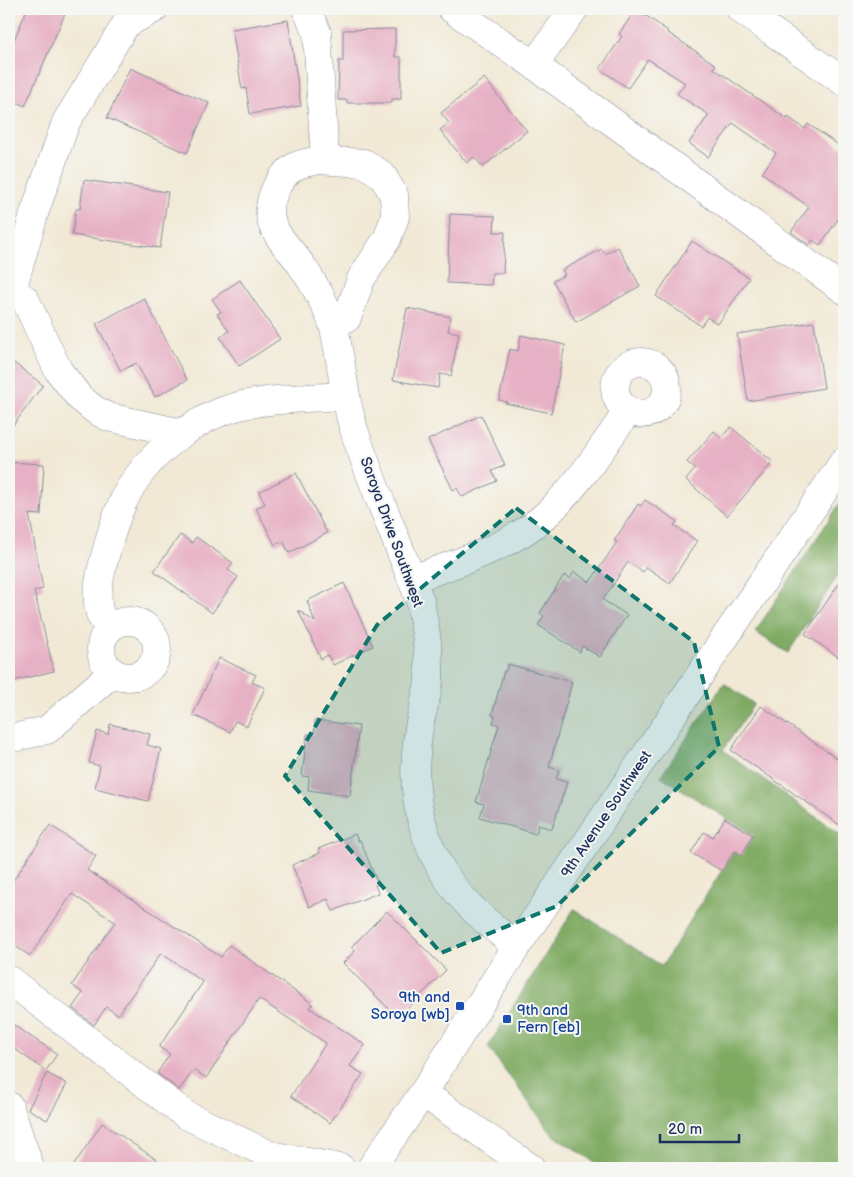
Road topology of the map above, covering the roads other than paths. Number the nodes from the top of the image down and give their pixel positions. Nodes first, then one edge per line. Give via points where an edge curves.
1 (154, 9) edge
2 (306, 9) edge
3 (452, 9) edge
4 (574, 9) edge
5 (740, 9) edge
6 (534, 65) junction
7 (844, 82) edge
8 (325, 160) junction
9 (11, 288) edge
10 (844, 290) edge
11 (333, 324) junction
12 (345, 396) junction
13 (628, 411) dead end
14 (182, 433) junction
15 (844, 461) edge
16 (412, 578) junction
17 (110, 628) junction
18 (112, 673) junction
19 (9, 739) edge
20 (517, 946) junction
21 (9, 980) edge
22 (423, 1093) junction
23 (9, 1106) edge
24 (30, 1168) edge
25 (341, 1168) edge
26 (371, 1168) edge
27 (531, 1168) edge

1 - 9 street via 126,24 66,122
2 - 8 street via 317,32
3 - 6 street
4 - 6 street
5 - 7 street
6 - 10 street
8 - 11 street, Soroya Drive Southwest via 296,166 279,181 270,202 272,224 323,299
8 - 11 street, Soroya Drive Southwest via 364,163 382,175 394,195 395,217 387,239 361,279 347,318
9 - 14 street via 25,299 58,370 79,397 108,417
11 - 12 street, Soroya Drive Southwest via 340,350
12 - 14 street via 266,401 240,406 204,420
12 - 16 street, Soroya Drive Southwest via 355,432
13 - 16 street via 572,488 547,515 499,545
14 - 17 street via 153,459 123,501 100,571 98,603
15 - 20 street, 9th Avenue Southwest
16 - 20 street, Soroya Drive Southwest via 420,601 429,659 416,755 415,786 419,815 441,870 467,904
17 - 18 street via 100,648 105,666
17 - 18 street via 122,622 139,623 147,627 157,643 155,662 141,676 121,677
18 - 19 street via 47,730
20 - 22 street, 9th Avenue Southwest
21 - 25 street via 186,1115 270,1156
22 - 26 street, 9th Avenue Southwest
22 - 27 street
23 - 24 street

